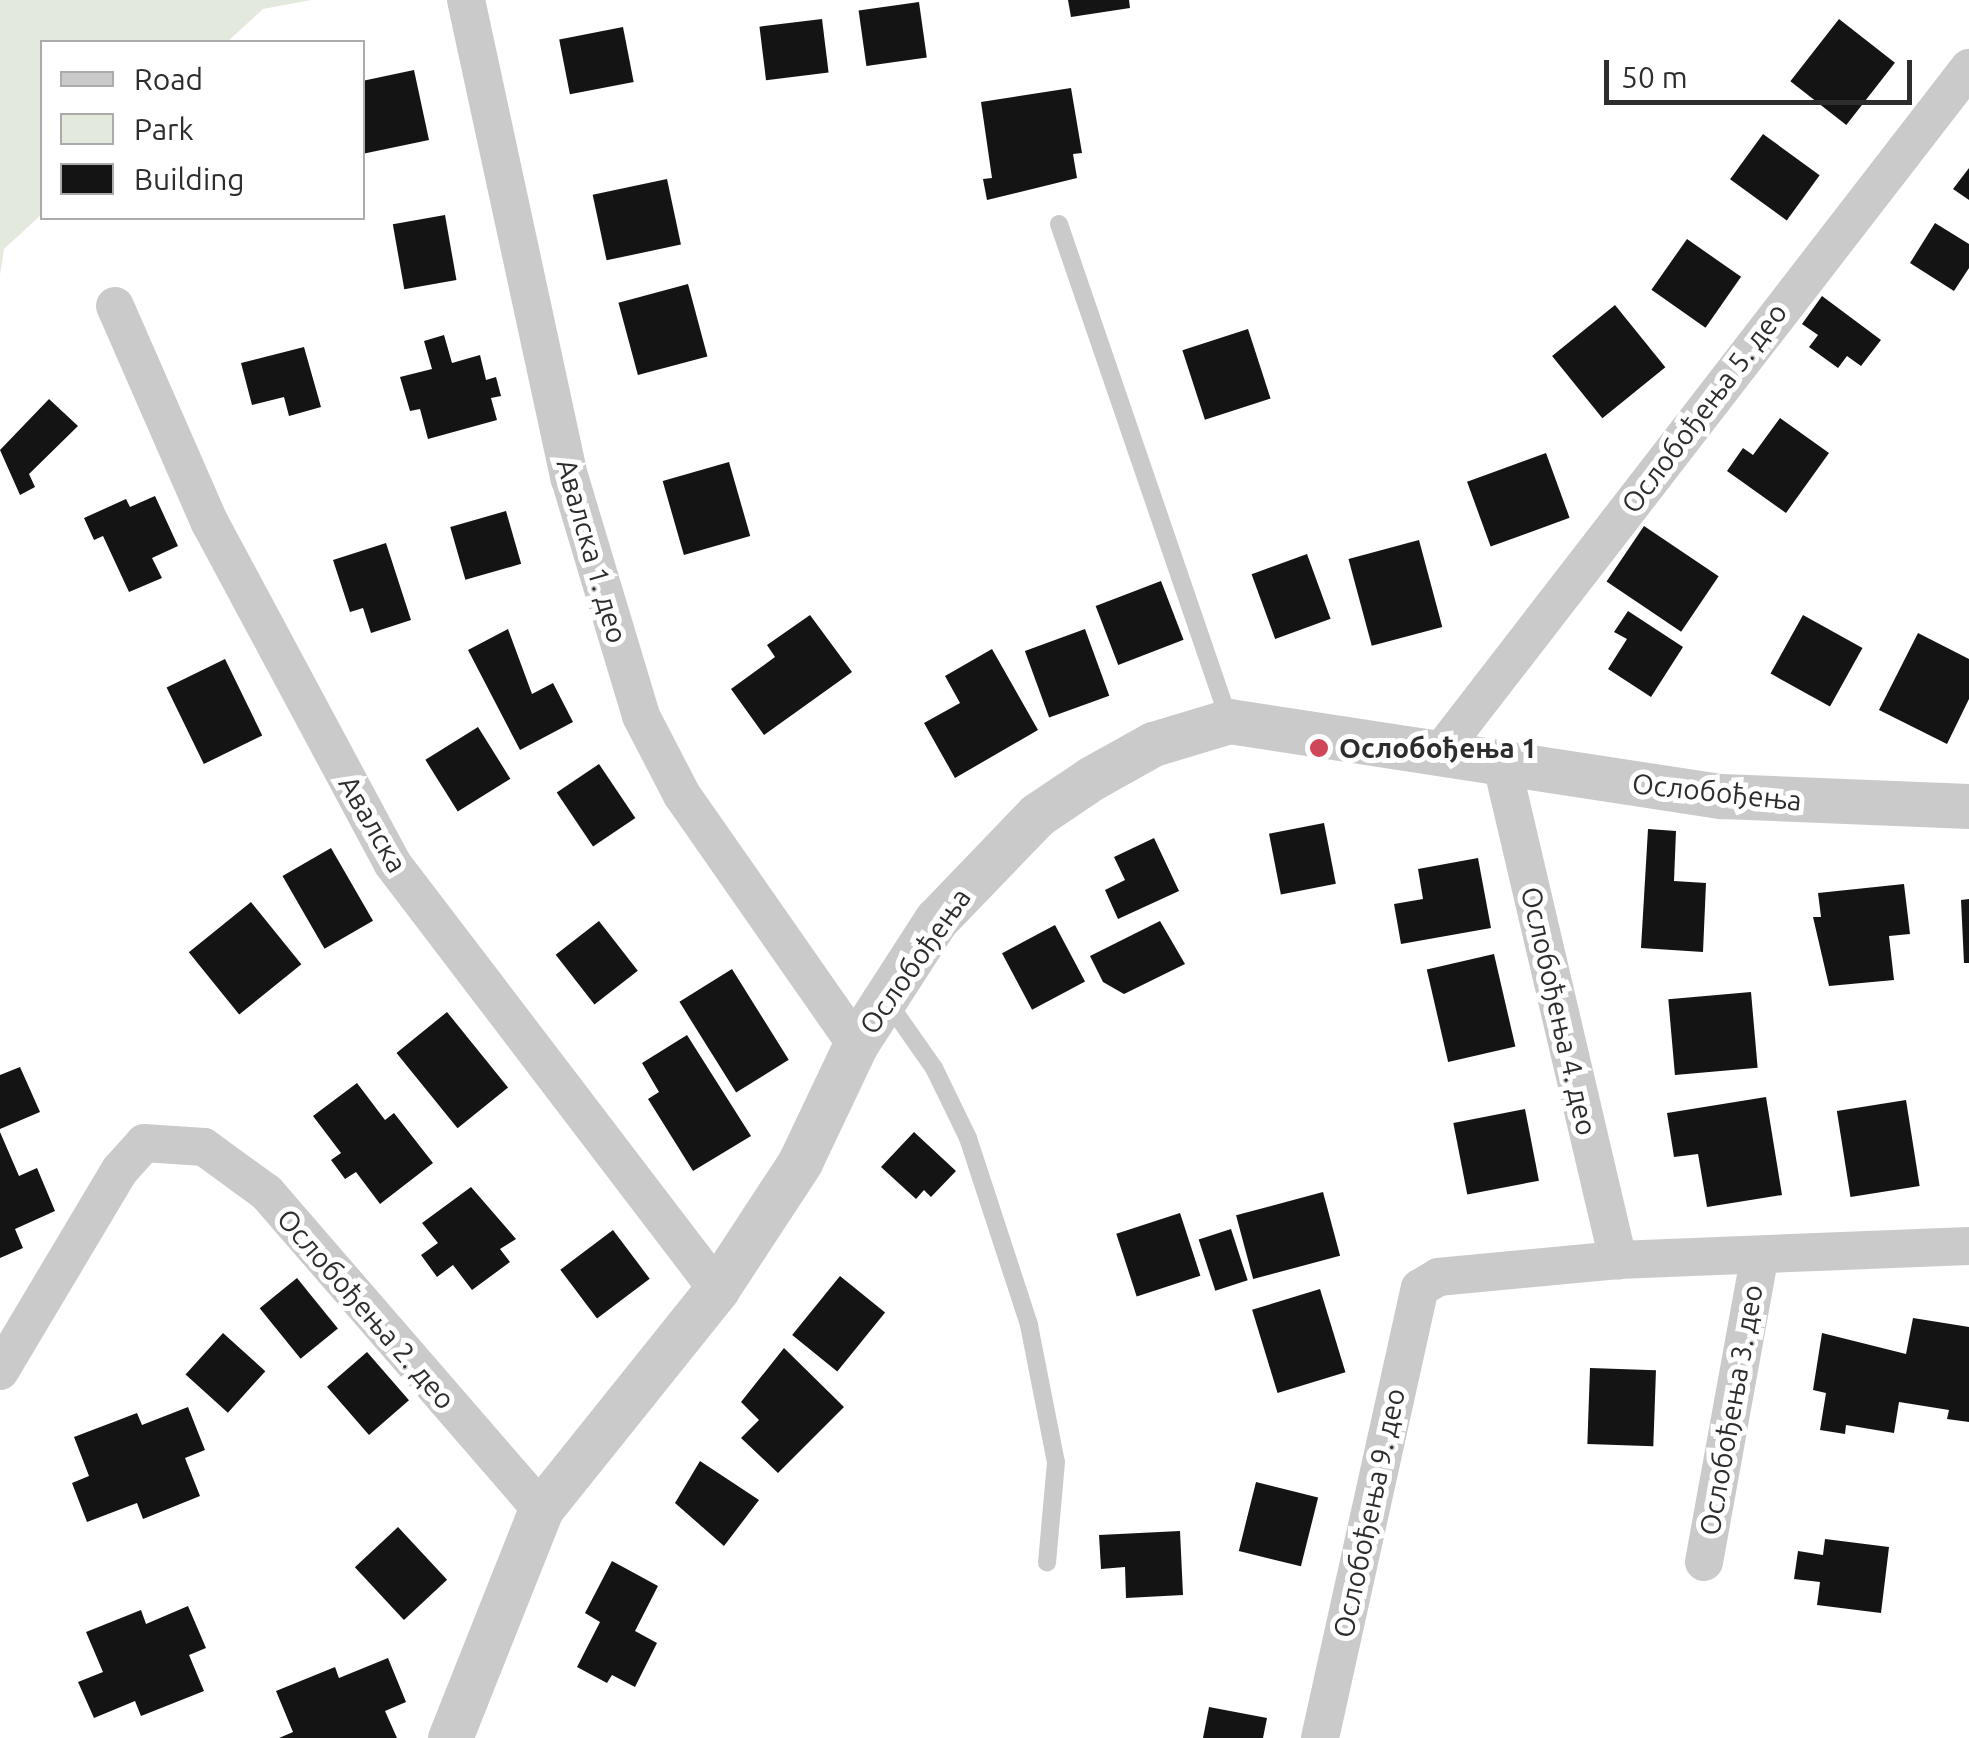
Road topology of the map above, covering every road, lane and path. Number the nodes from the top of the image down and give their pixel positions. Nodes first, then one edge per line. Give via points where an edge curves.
1 (466, 0) edge
2 (1969, 68) edge
3 (1059, 224) dead end
4 (116, 306) dead end
5 (1229, 721) junction
6 (1442, 750) junction
7 (1500, 761) junction
8 (1969, 806) edge
9 (884, 996) junction
10 (856, 1044) junction
11 (1969, 1246) edge
12 (1759, 1258) junction
13 (1618, 1260) junction
14 (717, 1289) junction
15 (0, 1371) edge
16 (540, 1509) junction
17 (1704, 1562) dead end
18 (1047, 1563) dead end
19 (450, 1738) edge
20 (1320, 1738) edge

1 - 10 street, Авалска 1. део via 570,479 641,716 682,795
2 - 6 street, Ослобођења 5. део
3 - 5 lane
4 - 14 street, Авалска via 210,522 392,863
5 - 6 street, Ослобођења
5 - 9 street, Ослобођења via 1153,744 1037,815 936,920
6 - 7 street, Ослобођења
7 - 8 street, Ослобођења via 1720,796
7 - 13 street, Ослобођења 4. део
9 - 10 street, Ослобођења
9 - 18 lane via 934,1068 960,1120 1029,1325 1056,1462
10 - 14 street, Ослобођења via 800,1162
11 - 12 street
12 - 13 street
12 - 17 street, Ослобођења 3. део
13 - 20 street, Ослобођења 9. део via 1438,1276 1420,1288
14 - 16 street, Ослобођења
15 - 16 street, Ослобођења 2. део via 120,1170 144,1143 170,1140 215,1153 267,1193
16 - 19 street, Ослобођења

